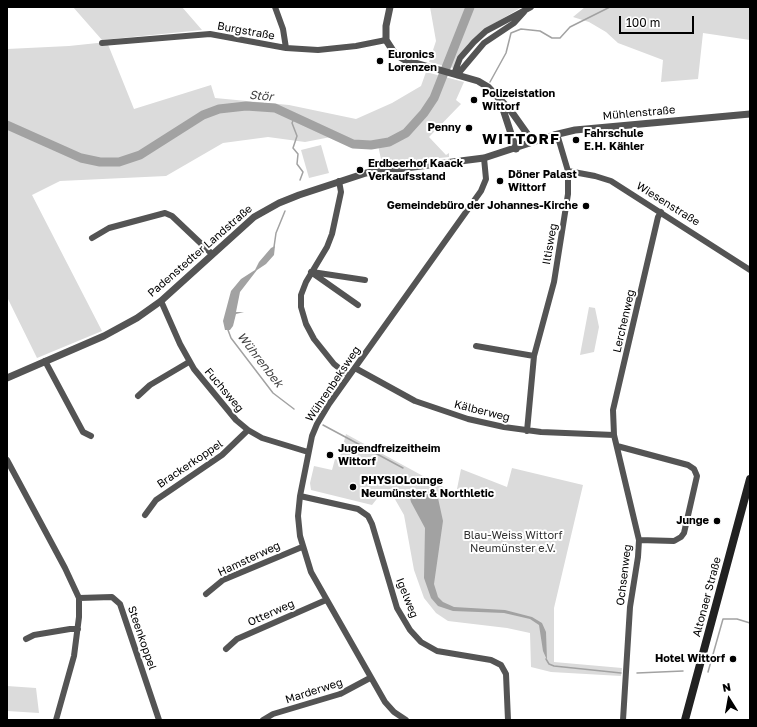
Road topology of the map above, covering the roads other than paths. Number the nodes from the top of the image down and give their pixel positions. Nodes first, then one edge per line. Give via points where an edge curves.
1 (275, 7) edge
2 (390, 7) edge
3 (528, 8) edge
4 (386, 40) junction
5 (102, 43) dead end
6 (286, 48) junction
7 (454, 74) junction
8 (500, 98) junction
9 (750, 114) edge
10 (557, 134) junction
11 (532, 142) junction
12 (516, 149) junction
13 (484, 158) junction
14 (568, 171) junction
15 (339, 182) junction
16 (661, 212) junction
17 (92, 238) dead end
18 (212, 254) junction
19 (750, 270) edge
20 (311, 272) junction
21 (365, 280) dead end
22 (161, 300) junction
23 (358, 305) dead end
24 (476, 346) dead end
25 (534, 356) junction
26 (45, 361) junction
27 (189, 362) junction
28 (355, 368) junction
29 (349, 376) junction
30 (7, 378) edge
31 (138, 396) dead end
32 (248, 430) junction
33 (527, 431) junction
34 (614, 435) junction
35 (91, 436) dead end
36 (617, 446) junction
37 (308, 452) junction
38 (7, 460) edge
39 (750, 480) edge
40 (300, 496) junction
41 (145, 516) dead end
42 (638, 540) junction
43 (302, 547) junction
44 (206, 594) dead end
45 (79, 598) junction
46 (326, 600) junction
47 (78, 629) junction
48 (26, 639) dead end
49 (226, 648) dead end
50 (370, 678) junction
51 (56, 720) edge
52 (158, 720) edge
53 (263, 720) edge
54 (406, 720) edge
55 (508, 720) edge
56 (623, 720) edge
57 (685, 720) edge

1 - 6 street via 283,29
2 - 4 street
3 - 7 street via 514,22 484,43
4 - 6 street, Burgstraße via 321,50
4 - 7 street via 391,51 400,57
5 - 6 street, Burgstraße via 210,34
7 - 8 street via 478,81
8 - 11 street
8 - 12 street
9 - 10 street, Mühlenstraße via 588,128
10 - 11 street, Mühlenstraße
10 - 14 street, Iltisweg
11 - 12 street, Mühlenstraße
12 - 13 street, Padenstedter Landstraße
13 - 15 street, Padenstedter Landstraße via 366,173
13 - 28 street, Wührenbeksweg via 486,179 481,191
14 - 16 street, Wiesenstraße via 611,181
14 - 25 street, Iltisweg via 568,201 556,273
15 - 18 street, Padenstedter Landstraße via 270,207 252,219
15 - 20 street via 341,192 332,234
16 - 19 street, Wiesenstraße
16 - 34 street, Lerchenweg via 613,410
17 - 18 street via 109,228 165,213 172,216
18 - 22 street, Padenstedter Landstraße
20 - 21 street
20 - 23 street
20 - 29 street via 302,295 303,317 326,356
22 - 26 street, Padenstedter Landstraße via 121,327
22 - 27 street, Fuchsweg
24 - 25 street
25 - 33 street, Iltisweg
26 - 30 street, Padenstedter Landstraße
26 - 35 street via 83,432
27 - 31 street via 150,385
27 - 32 street, Fuchsweg via 212,393
28 - 29 street, Wührenbeksweg
28 - 33 street, Kälberweg via 424,404 482,422
29 - 37 street, Wührenbeksweg via 317,424
32 - 37 street, Fuchsweg via 270,441
32 - 41 street, Brackerkoppel via 222,455 161,496
33 - 34 street, Kälberweg
34 - 36 street, Ochsenweg
36 - 42 street, Ochsenweg
36 - 42 street via 688,465 694,469 697,476 681,537 674,541
37 - 40 street, Wührenbeksweg
38 - 45 street
39 - 57 main road, Altonaer Straße
40 - 43 street, Wührenbeksweg via 298,516
40 - 55 street, Igelweg via 358,509 368,516 397,608 410,630 421,642 437,651 491,660 501,665 506,674
42 - 56 street, Ochsenweg via 630,610
43 - 44 street, Hamsterweg via 223,580
43 - 46 street, Wührenbeksweg via 311,572
45 - 47 street
45 - 52 street, Steenkoppel via 112,597 118,601
46 - 49 street, Otterweg via 237,639
46 - 50 street, Wührenbeksweg
47 - 48 street via 34,635
47 - 51 street via 74,656
50 - 53 street, Marderweg via 340,694 273,714
50 - 54 street, Wührenbeksweg via 389,708

